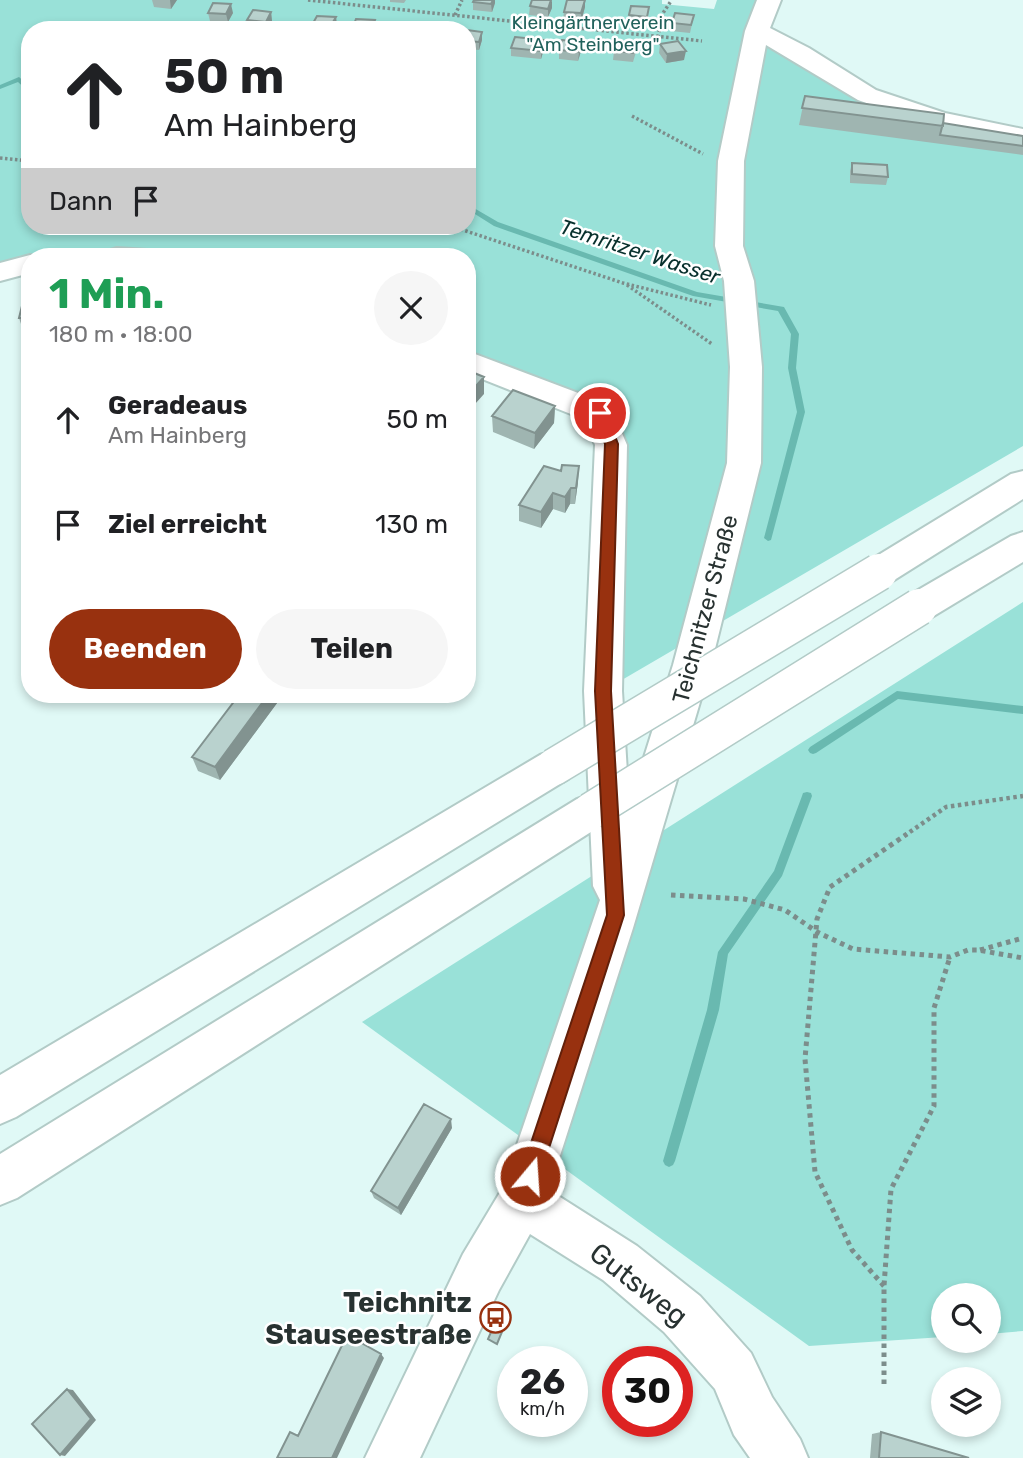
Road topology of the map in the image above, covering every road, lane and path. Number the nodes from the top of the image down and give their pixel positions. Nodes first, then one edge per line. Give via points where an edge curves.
1 (308, 0) edge
2 (462, 0) edge
3 (769, 0) edge
4 (671, 1) edge
5 (455, 15) junction
6 (757, 32) junction
7 (658, 37) junction
8 (702, 41) dead end
9 (632, 117) dead end
10 (1023, 138) edge
11 (0, 158) edge
12 (21, 160) edge
13 (732, 161) junction
14 (476, 234) edge
15 (21, 266) edge
16 (0, 272) edge
17 (623, 283) junction
18 (743, 322) junction
19 (476, 365) edge
20 (746, 368) junction
21 (1023, 483) edge
22 (1023, 545) edge
23 (1023, 796) edge
24 (671, 895) dead end
25 (616, 915) junction
26 (817, 932) junction
27 (1023, 937) edge
28 (978, 950) junction
29 (950, 957) junction
30 (1023, 958) edge
31 (0, 1101) edge
32 (0, 1181) edge
33 (522, 1201) junction
34 (884, 1286) junction
35 (884, 1384) dead end
36 (403, 1452) edge
37 (780, 1458) edge

1 - 5 path
2 - 5 path
3 - 6 main road, Teichnitzer Straße
4 - 7 path
5 - 7 path
6 - 10 main road via 867,95 939,120
6 - 13 main road, Teichnitzer Straße
7 - 8 path
9 - 13 path via 695,152
11 - 12 path
13 - 18 main road, Teichnitzer Straße via 729,237
14 - 17 path
15 - 16 main road
17 - 18 path
17 - 20 path
18 - 20 main road, Teichnitzer Straße
19 - 25 main road via 600,413 611,444 603,691
20 - 25 main road, Teichnitzer Straße via 744,463 692,664
21 - 31 main road, bridge
22 - 32 main road, bridge
23 - 26 path via 946,807 830,887 817,919
24 - 26 path via 744,899 785,910
25 - 33 main road, Teichnitzer Straße
26 - 29 path via 853,949
26 - 34 path via 805,1059 815,1172 852,1250
27 - 28 path
28 - 29 path
28 - 30 path
29 - 34 path via 934,1007 934,1106 891,1189
33 - 36 main road, Teichnitzer Straße via 481,1272
33 - 37 main road, Gutsweg via 620,1263 682,1314 733,1371 753,1416
34 - 35 path

